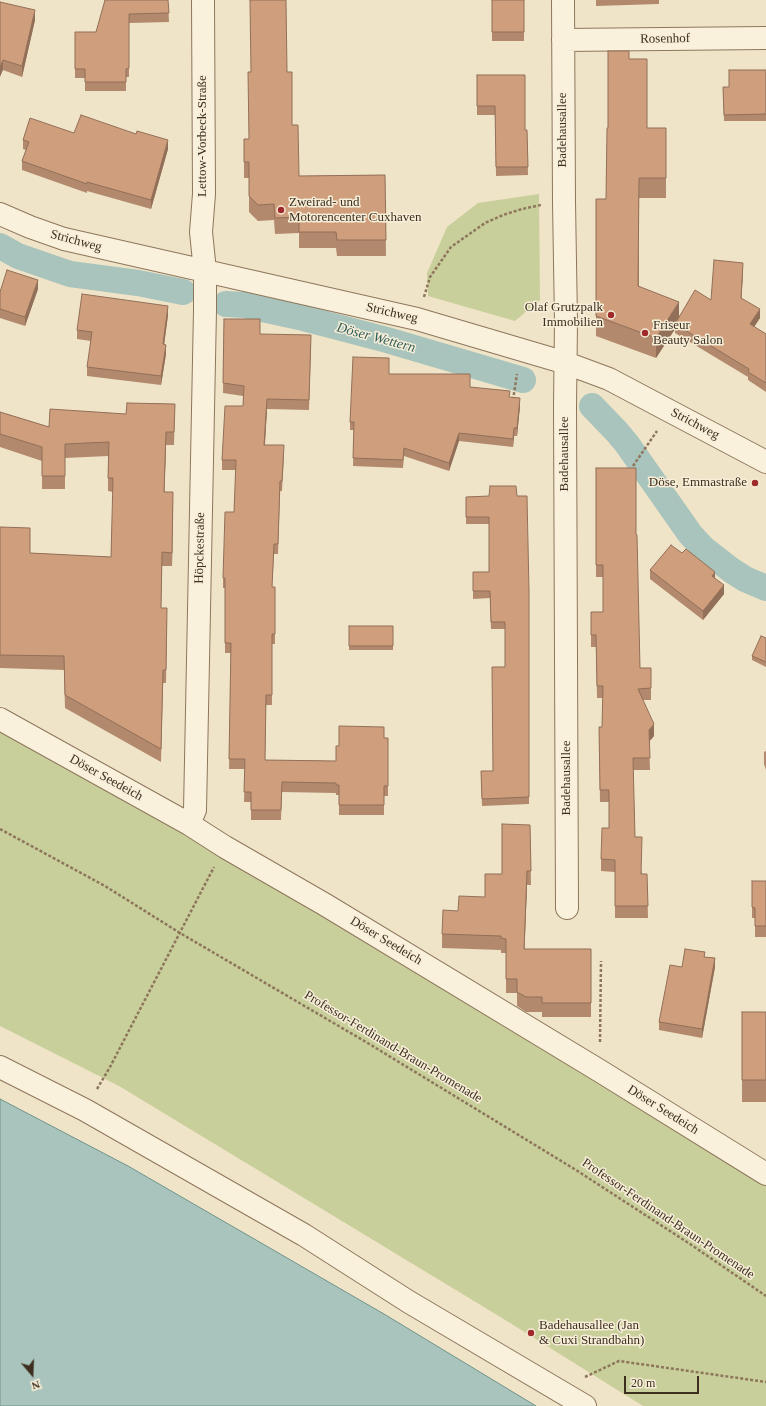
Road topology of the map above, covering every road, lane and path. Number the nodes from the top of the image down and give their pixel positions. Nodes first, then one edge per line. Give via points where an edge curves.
1 (203, 0) edge
2 (563, 0) edge
3 (766, 38) edge
4 (563, 40) junction
5 (564, 202) junction
6 (0, 214) edge
7 (205, 272) junction
8 (417, 319) junction
9 (566, 363) junction
10 (518, 369) dead end
11 (512, 401) edge
12 (642, 453) dead end
13 (766, 462) edge
14 (633, 466) edge
15 (0, 719) edge
16 (189, 824) junction
17 (0, 829) edge
18 (211, 873) dead end
19 (567, 908) dead end
20 (180, 933) junction
21 (601, 961) dead end
22 (600, 1045) dead end
23 (0, 1067) edge
24 (84, 1110) junction
25 (766, 1174) edge
26 (766, 1296) edge
27 (766, 1382) edge
28 (565, 1394) junction
29 (585, 1406) edge

1 - 7 street, Lettow-Vorbeck-Straße via 204,194 201,232
2 - 4 street, Badehausallee
3 - 4 street, Rosenhof
4 - 5 street, Badehausallee
5 - 8 path via 503,215 485,223 451,247 430,277
5 - 9 street, Badehausallee
6 - 7 street, Strichweg via 64,239
7 - 8 street, Strichweg
7 - 16 street, Höpckestraße via 195,810
8 - 9 street, Strichweg
9 - 13 street, Strichweg via 609,379
9 - 19 street, Badehausallee
10 - 11 path
12 - 14 path
15 - 16 street, Döser Seedeich
16 - 25 street, Döser Seedeich
17 - 20 path, Professor-Ferdinand-Braun-Promenade via 105,886
18 - 20 path
20 - 24 path
20 - 26 path, Professor-Ferdinand-Braun-Promenade via 576,1170
21 - 22 path
23 - 24 street
24 - 28 street via 304,1235 409,1302
27 - 28 path via 618,1360 572,1384
28 - 29 street

